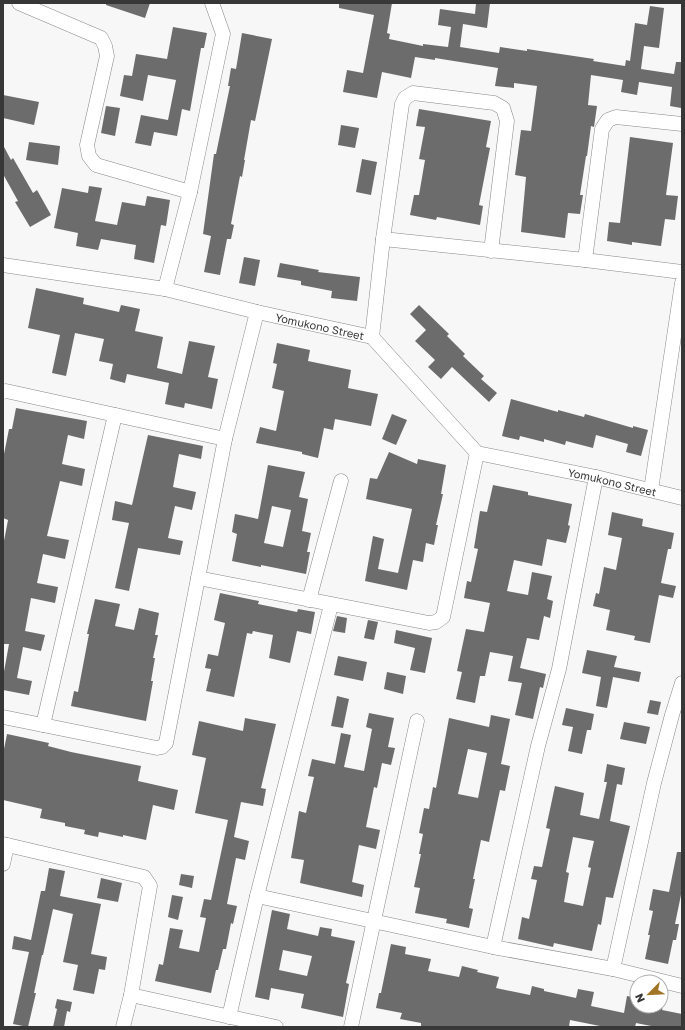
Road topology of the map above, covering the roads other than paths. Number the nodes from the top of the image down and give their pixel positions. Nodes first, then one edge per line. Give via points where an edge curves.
1 (19, 3) edge
2 (212, 3) edge
3 (682, 124) edge
4 (190, 192) junction
5 (383, 239) junction
6 (492, 251) junction
7 (585, 260) junction
8 (3, 265) edge
9 (682, 272) edge
10 (682, 283) edge
11 (165, 289) junction
12 (257, 312) junction
13 (372, 337) junction
14 (676, 373) edge
15 (3, 392) edge
16 (115, 415) junction
17 (225, 439) junction
18 (477, 453) junction
19 (596, 477) junction
20 (341, 481) dead end
21 (651, 490) junction
22 (682, 498) edge
23 (198, 578) junction
24 (309, 600) junction
25 (331, 605) junction
26 (682, 683) edge
27 (3, 717) edge
28 (417, 721) dead end
29 (43, 725) junction
30 (5, 845) edge
31 (3, 864) edge
32 (257, 896) junction
33 (374, 922) junction
34 (493, 947) junction
35 (613, 969) junction
36 (682, 986) edge
37 (130, 995) junction
38 (229, 1016) junction
39 (123, 1027) edge
40 (276, 1027) edge
41 (351, 1027) edge

1 - 4 street via 101,38 105,46 107,56 87,145 89,156 96,165
2 - 4 street via 223,34
3 - 7 street via 616,117 608,120 602,129
4 - 11 street
5 - 6 street
5 - 6 street via 402,104 405,98 413,93 494,103 503,108 507,121
5 - 13 street
6 - 7 street
7 - 9 street
8 - 11 street, Yomukono Street
10 - 14 street
11 - 12 street, Yomukono Street
12 - 13 street, Yomukono Street
12 - 17 street
13 - 18 street, Yomukono Street
14 - 21 street
15 - 16 street
16 - 17 street
16 - 29 street
17 - 23 street
18 - 19 street, Yomukono Street
18 - 25 street via 443,617 429,623
19 - 21 street, Yomukono Street
19 - 34 street via 559,669 538,746
20 - 24 street
21 - 22 street, Yomukono Street
23 - 24 street
23 - 29 street via 166,743 162,747
24 - 25 street
25 - 32 street
26 - 35 street via 654,784
27 - 29 street
28 - 33 street
30 - 31 street
30 - 37 street via 148,880 150,886
32 - 33 street
32 - 38 street
33 - 34 street
33 - 41 street
34 - 35 street
35 - 36 street
37 - 38 street
37 - 39 street
38 - 40 street

